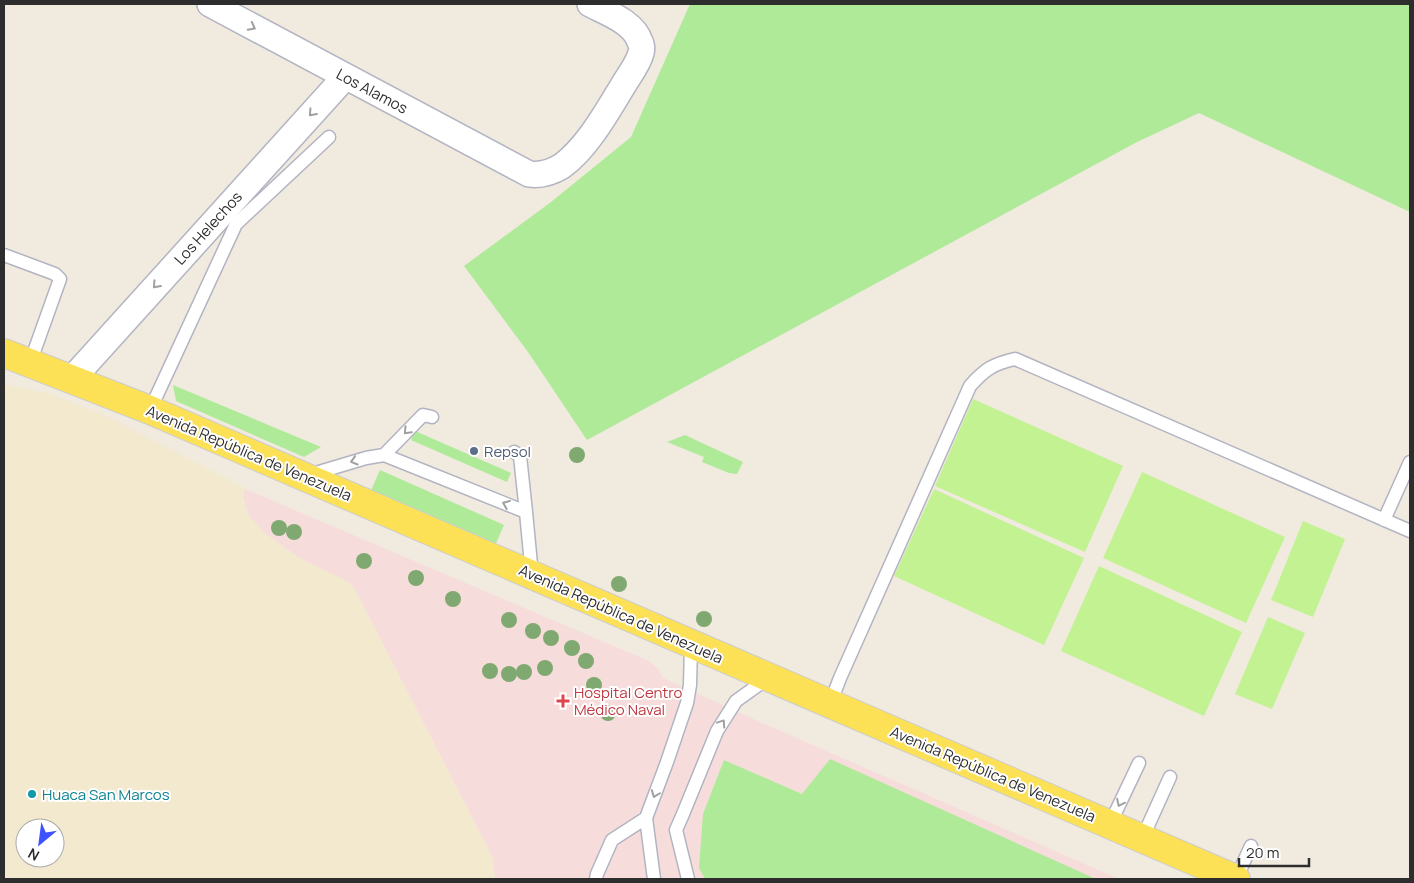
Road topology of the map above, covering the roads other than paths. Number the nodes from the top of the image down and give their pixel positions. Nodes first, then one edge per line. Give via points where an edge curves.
1 (210, 4) edge
2 (590, 4) edge
3 (345, 76) junction
4 (329, 137) dead end
5 (4, 255) edge
6 (4, 353) edge
7 (30, 363) junction
8 (72, 379) junction
9 (150, 410) junction
10 (432, 418) dead end
11 (514, 452) dead end
12 (384, 455) junction
13 (1410, 462) edge
14 (304, 476) junction
15 (526, 512) junction
16 (1410, 517) edge
17 (1384, 520) junction
18 (1405, 529) edge
19 (532, 575) junction
20 (691, 645) junction
21 (768, 678) junction
22 (830, 704) junction
23 (1139, 763) dead end
24 (1170, 777) dead end
25 (646, 818) junction
26 (1110, 824) junction
27 (1142, 838) junction
28 (1251, 846) dead end
29 (596, 879) edge
30 (654, 879) edge
31 (688, 879) edge
32 (1236, 879) edge

1 -> 3 street, Los Alamos
2 - 3 street, Los Alamos via 627,24 637,35 641,53 595,129 573,155 549,172 529,174
3 -> 8 street, Los Helechos
4 - 9 lane via 236,224
5 - 7 lane via 55,274 60,279
6 - 7 main road, Avenida República de Venezuela
7 - 8 main road, Avenida República de Venezuela
8 - 9 main road, Avenida República de Venezuela
9 - 14 main road, Avenida República de Venezuela
10 -> 12 lane via 423,415
11 - 15 lane via 520,456
12 -> 14 lane
15 -> 12 lane
13 - 17 lane
14 - 19 main road, Avenida República de Venezuela
15 - 19 lane
16 - 18 lane
17 - 18 lane
17 - 22 lane via 1015,359 996,363 970,386
19 - 20 main road, Avenida República de Venezuela
20 - 21 main road, Avenida República de Venezuela
20 -> 25 lane via 687,703
21 - 22 main road, Avenida República de Venezuela
31 -> 21 lane via 676,830 717,731 736,701
22 - 26 main road, Avenida República de Venezuela
23 -> 26 lane
24 - 27 lane
25 - 29 lane via 612,840
25 - 30 lane
26 - 27 main road, Avenida República de Venezuela
27 - 32 main road, Avenida República de Venezuela
28 - 32 lane

